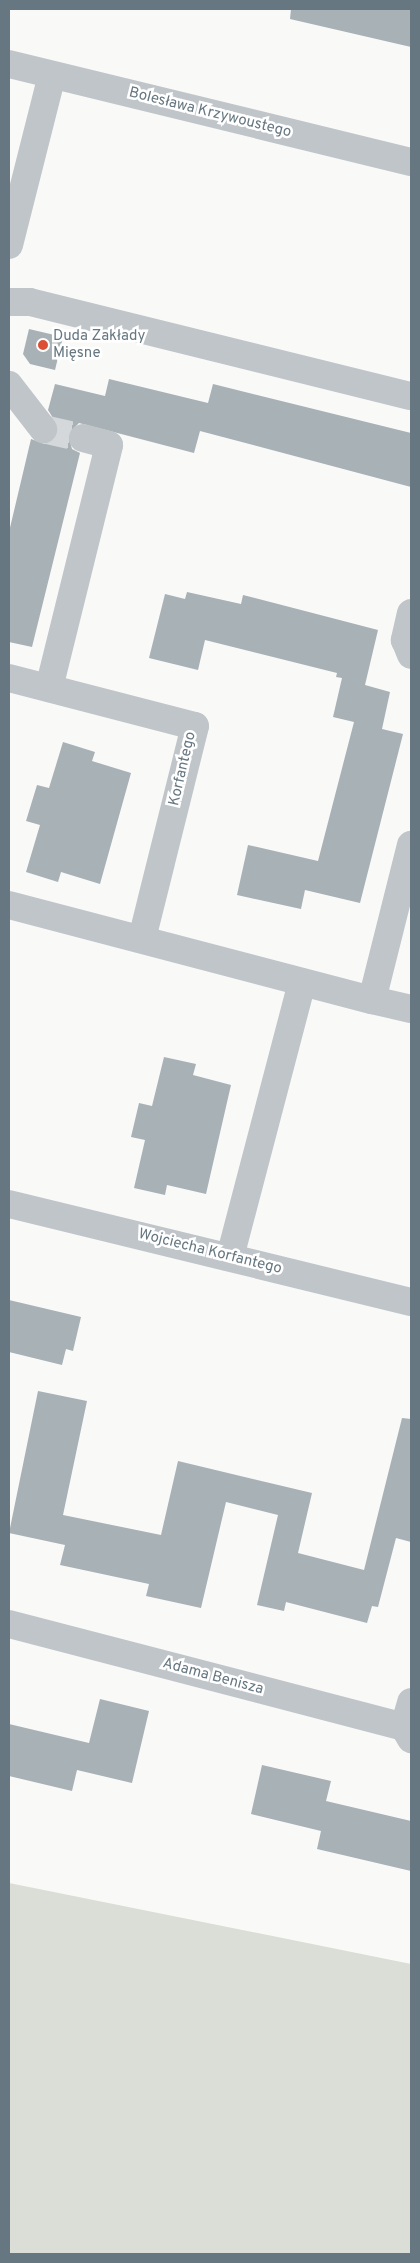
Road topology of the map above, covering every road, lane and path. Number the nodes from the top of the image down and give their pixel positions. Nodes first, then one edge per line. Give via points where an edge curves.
1 (9, 64) edge
2 (52, 75) junction
3 (411, 162) edge
4 (9, 245) edge
5 (9, 302) edge
6 (9, 385) edge
7 (411, 396) edge
8 (43, 429) tunnel mouth
9 (83, 438) tunnel mouth
10 (411, 614) edge
11 (411, 655) edge
12 (9, 678) edge
13 (49, 688) junction
14 (411, 845) edge
15 (9, 905) edge
16 (142, 939) junction
17 (302, 982) junction
18 (372, 1000) junction
19 (411, 1009) edge
20 (9, 1204) edge
21 (230, 1257) junction
22 (411, 1302) edge
23 (9, 1624) edge
24 (409, 1723) edge

1 - 2 street, Bolesława Krzywoustego
2 - 3 street, Bolesława Krzywoustego
2 - 4 street
5 - 7 street via 30,302
6 - 8 street
9 - 13 street via 109,445
10 - 11 street via 405,640
12 - 13 street, Korfantego
13 - 16 street, Korfantego via 196,726
14 - 18 street
15 - 16 street
16 - 17 street
17 - 18 street
17 - 21 street
18 - 19 street
20 - 21 street, Wojciecha Korfantego
21 - 22 street, Wojciecha Korfantego
23 - 24 street, Adama Benisza

